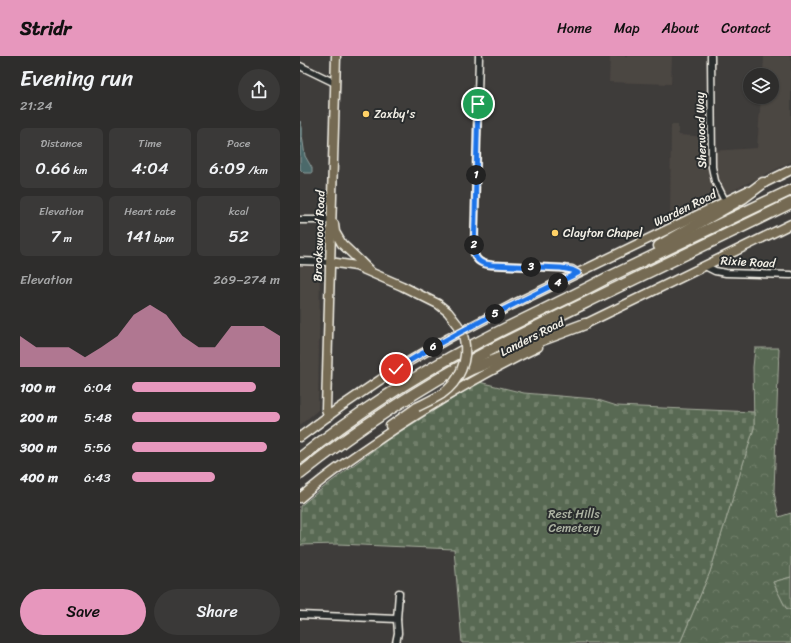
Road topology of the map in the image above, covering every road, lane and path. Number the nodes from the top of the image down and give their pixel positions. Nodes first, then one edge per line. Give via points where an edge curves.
1 (336, 56) edge
2 (479, 56) edge
3 (711, 56) edge
4 (300, 66) edge
5 (335, 83) junction
6 (791, 170) edge
7 (763, 183) junction
8 (791, 190) edge
9 (725, 202) junction
10 (791, 203) edge
11 (332, 209) junction
12 (300, 220) edge
13 (331, 220) junction
14 (791, 224) edge
15 (300, 261) edge
16 (330, 262) junction
17 (705, 266) junction
18 (371, 272) junction
19 (578, 273) junction
20 (791, 275) edge
21 (607, 278) junction
22 (586, 324) junction
23 (427, 386) junction
24 (329, 416) junction
25 (300, 438) edge
26 (300, 458) edge
27 (300, 474) edge
28 (300, 491) edge
29 (300, 498) edge
30 (399, 593) dead end
31 (300, 615) edge
32 (397, 619) junction
33 (396, 643) edge

1 - 5 main road, Brookswood Road
2 - 19 street via 475,256 483,264 561,268
3 - 9 street, Sherwood Way via 712,167 715,181
4 - 5 street
5 - 11 main road, Brookswood Road
6 - 7 main road, Warden Road
7 - 9 main road, Warden Road
7 - 21 highway via 744,198
8 - 21 highway
9 - 19 main road, Warden Road
10 - 23 highway via 517,336
11 - 13 main road, Brookswood Road
11 - 18 main road via 336,232 342,244
12 - 13 street
13 - 16 main road, Brookswood Road
14 - 17 main road, Landers Road
15 - 16 street
16 - 18 main road via 356,266
16 - 24 main road, Brookswood Road via 326,409
17 - 20 street, Rixie Road via 726,273
17 - 22 main road, Landers Road
18 - 28 main road, bridge via 438,304 448,312 464,338 465,356 462,371 453,384 441,394 417,407
19 - 24 main road, Warden Road via 430,349 396,369
21 - 26 highway via 434,367
22 - 23 highway via 444,382
22 - 29 main road, Landers Road via 522,354 440,400 369,446
23 - 27 highway via 363,426
24 - 25 main road, Warden Road
30 - 32 street
31 - 32 street
32 - 33 street

